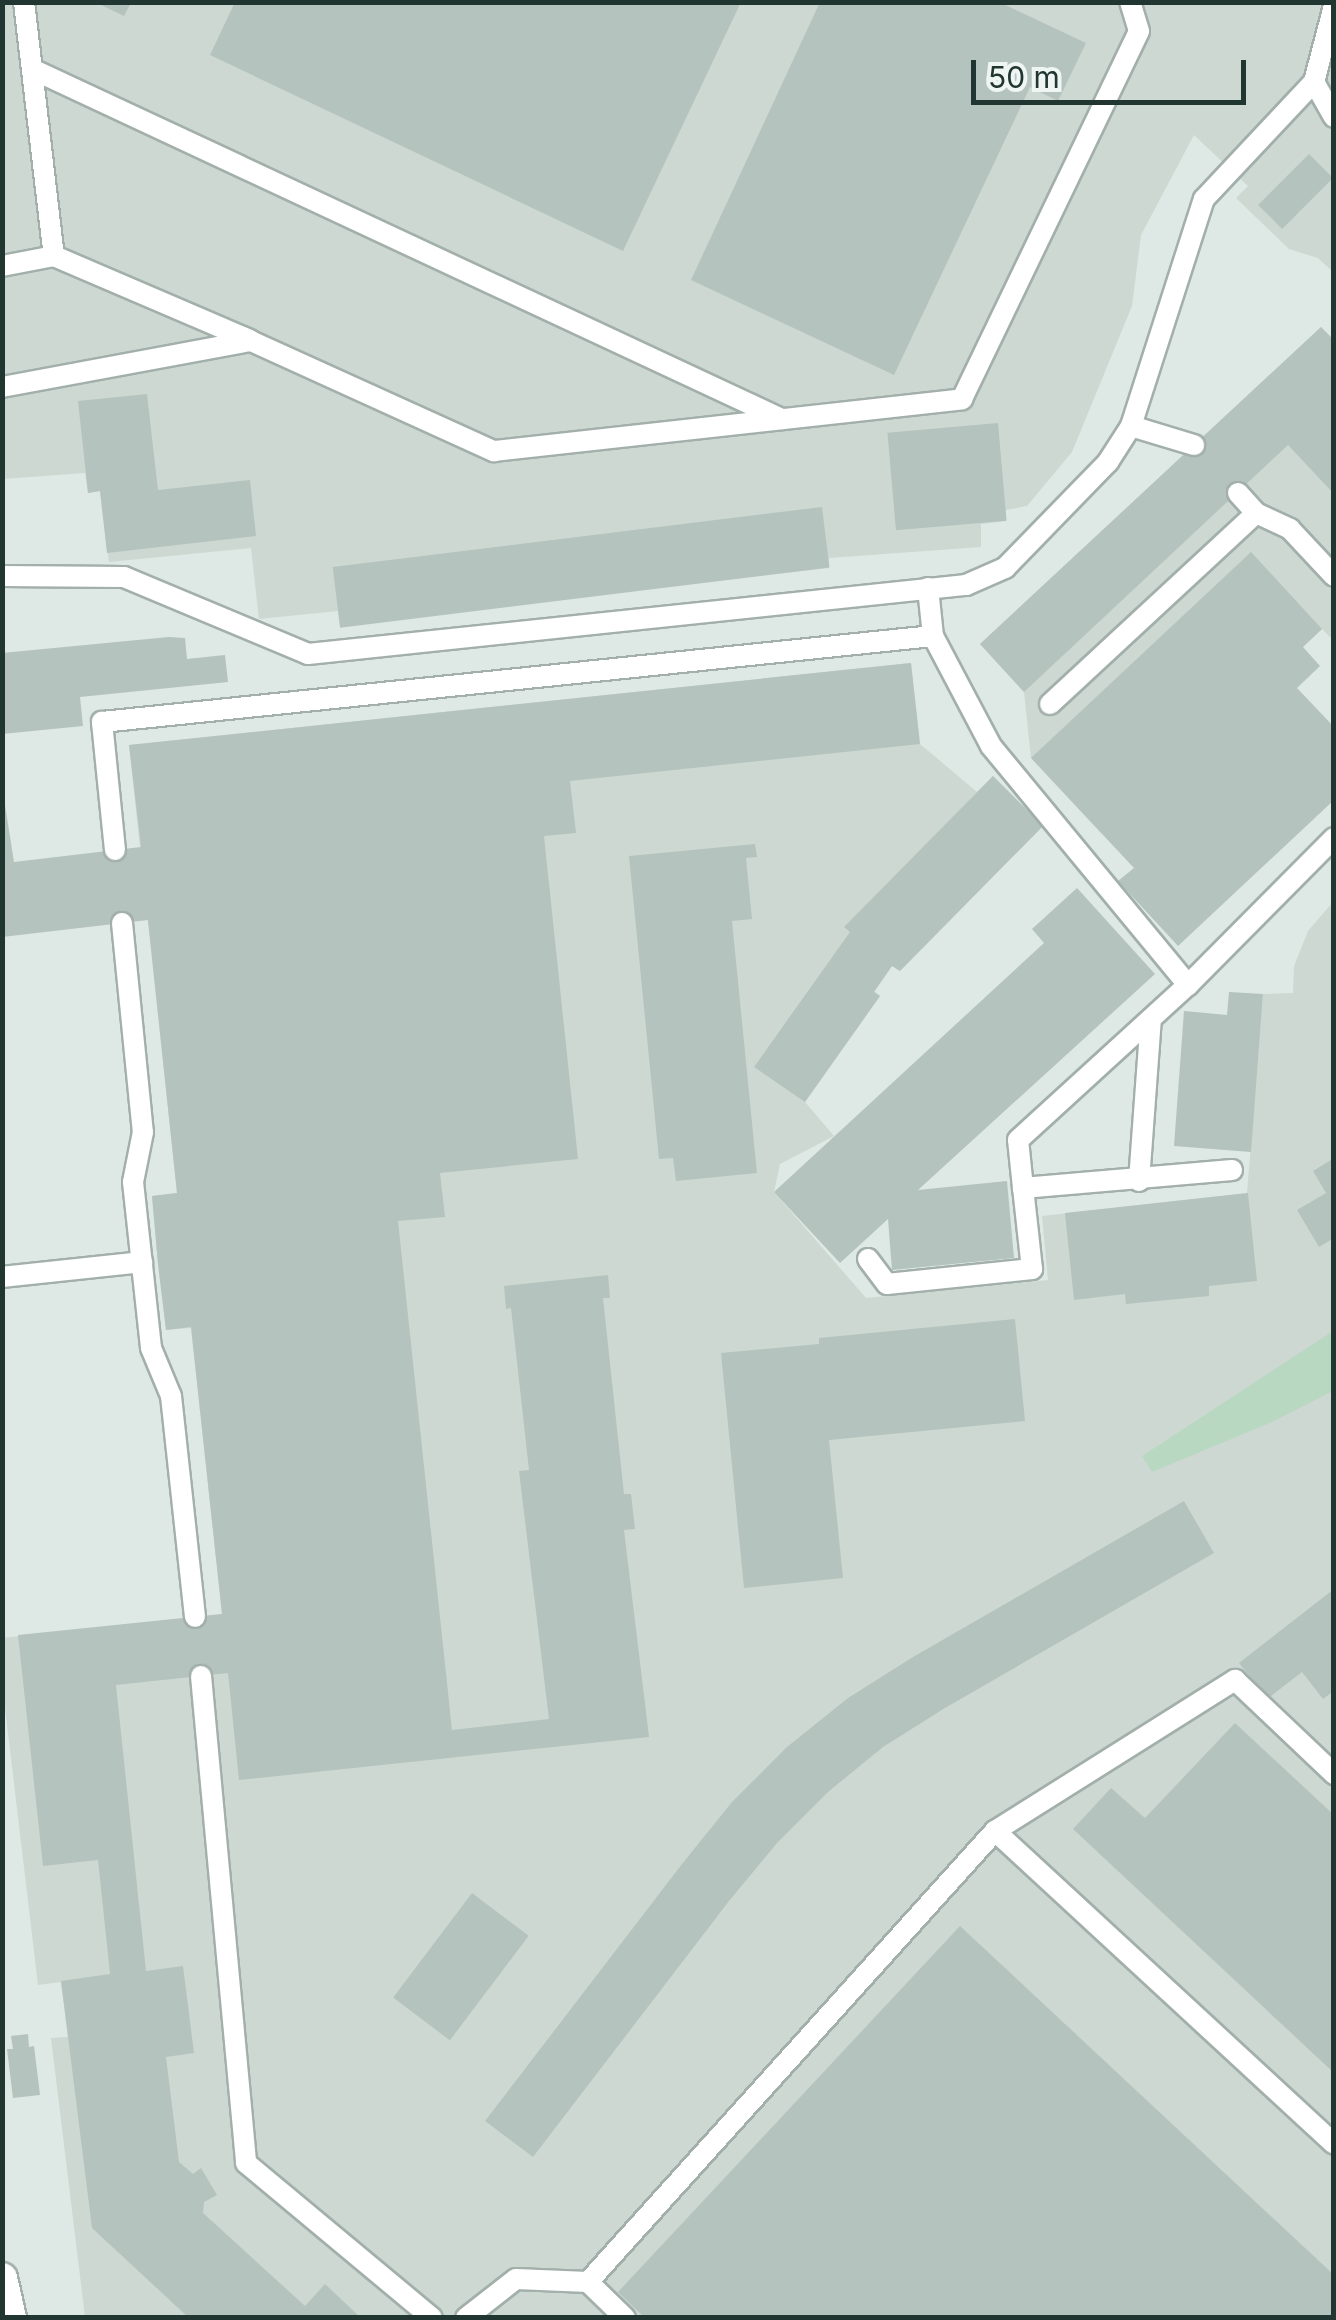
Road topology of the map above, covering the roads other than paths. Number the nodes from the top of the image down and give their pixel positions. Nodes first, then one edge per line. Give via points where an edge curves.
1 (24, 2) edge
2 (1130, 2) edge
3 (1332, 18) edge
4 (32, 69) junction
5 (1314, 82) junction
6 (1334, 117) edge
7 (54, 256) junction
8 (2, 266) edge
9 (251, 341) junction
10 (2, 386) edge
11 (784, 420) junction
12 (1131, 426) junction
13 (1194, 445) dead end
14 (1238, 493) dead end
15 (1256, 513) junction
16 (2, 576) edge
17 (1334, 576) edge
18 (928, 588) junction
19 (933, 636) junction
20 (1050, 704) dead end
21 (1334, 838) edge
22 (115, 850) dead end
23 (122, 923) dead end
24 (1188, 985) junction
25 (1151, 1020) junction
26 (1232, 1170) dead end
27 (1139, 1180) junction
28 (1023, 1188) junction
29 (868, 1259) dead end
30 (142, 1262) junction
31 (2, 1276) edge
32 (195, 1617) dead end
33 (201, 1676) dead end
34 (1334, 1774) edge
35 (995, 1831) junction
36 (1334, 2144) edge
37 (2, 2278) edge
38 (588, 2282) junction
39 (12, 2318) edge
40 (432, 2318) edge
41 (466, 2318) edge
42 (625, 2318) edge

1 - 4 lane
2 - 11 lane via 1138,31 962,399
3 - 5 lane
4 - 7 lane
4 - 11 lane
5 - 6 lane
5 - 12 lane via 1204,199
7 - 8 lane
7 - 9 lane
9 - 10 lane
9 - 11 lane via 494,451
12 - 13 lane
12 - 18 lane via 1108,462 1005,568 966,585
14 - 15 lane
15 - 17 lane via 1290,529
15 - 20 lane
16 - 18 lane via 124,577 308,654
18 - 19 lane
19 - 22 lane via 102,722
19 - 24 lane via 991,746
21 - 24 lane
23 - 30 lane via 143,1132 133,1182
24 - 25 lane
25 - 27 lane
25 - 28 lane via 1018,1140
26 - 27 lane
27 - 28 lane
28 - 29 lane via 1032,1269 887,1284
30 - 31 lane
30 - 32 lane via 151,1348 171,1396
33 - 40 lane via 246,2164
34 - 35 lane via 1234,1680
35 - 36 lane
35 - 38 lane
37 - 39 main road
38 - 41 lane via 516,2279
38 - 42 lane

